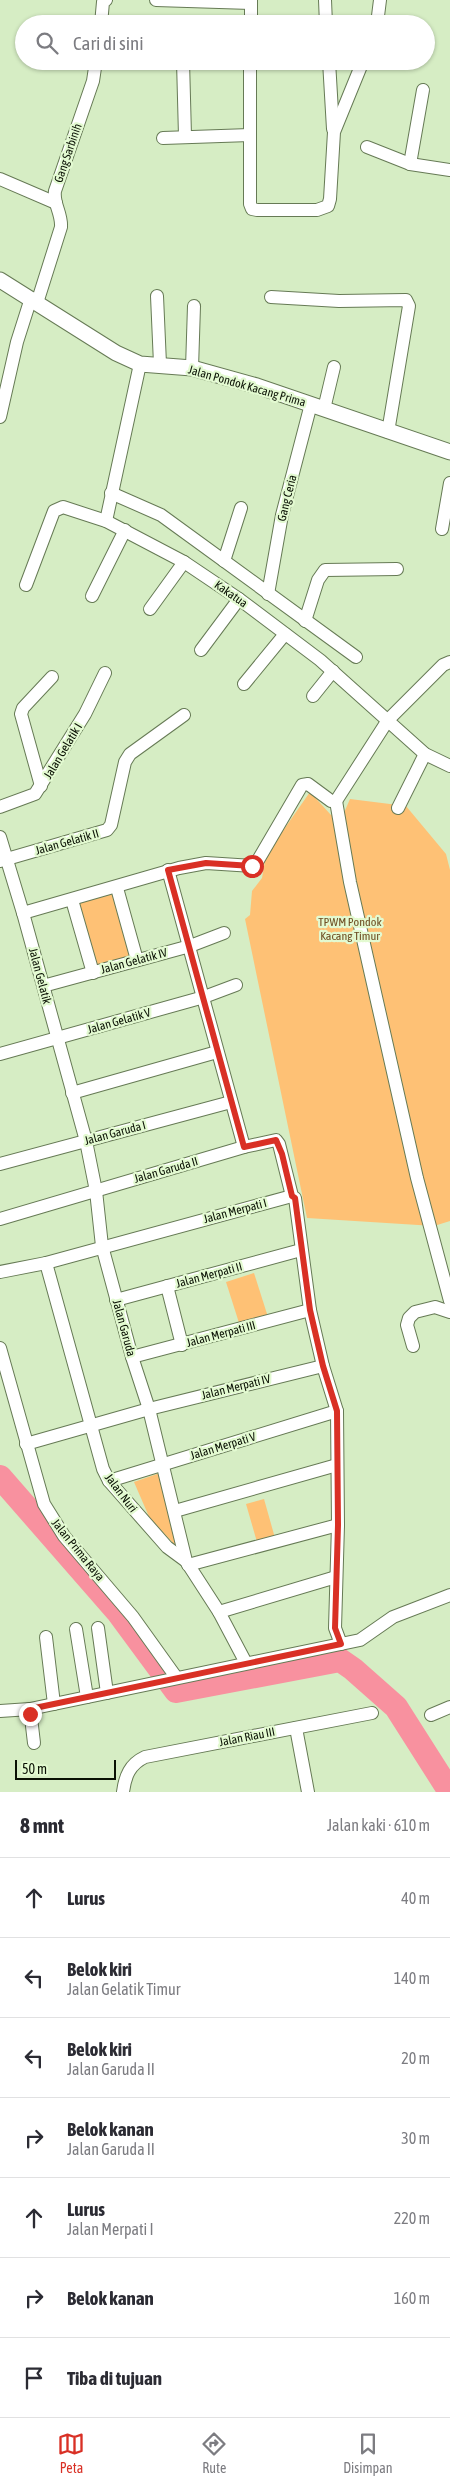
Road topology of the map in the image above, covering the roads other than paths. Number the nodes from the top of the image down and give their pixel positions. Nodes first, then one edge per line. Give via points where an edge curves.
1 (156, 0) edge
2 (325, 0) edge
3 (380, 0) edge
4 (104, 2) edge
5 (251, 2) edge
6 (102, 15) edge
7 (251, 15) edge
8 (326, 15) edge
9 (378, 15) edge
10 (95, 70) edge
11 (183, 70) edge
12 (250, 70) edge
13 (330, 70) edge
14 (359, 70) edge
15 (423, 90) dead end
16 (334, 132) junction
17 (250, 135) junction
18 (185, 136) junction
19 (163, 138) dead end
20 (366, 147) dead end
21 (410, 164) junction
22 (450, 170) edge
23 (0, 179) edge
24 (56, 203) junction
25 (0, 281) edge
26 (157, 296) dead end
27 (271, 297) dead end
28 (34, 300) junction
29 (194, 306) dead end
30 (140, 364) junction
31 (160, 364) junction
32 (334, 367) dead end
33 (192, 368) junction
34 (317, 406) junction
35 (0, 417) edge
36 (388, 432) junction
37 (450, 452) edge
38 (450, 483) edge
39 (111, 493) junction
40 (241, 508) dead end
41 (106, 521) junction
42 (442, 529) dead end
43 (125, 530) junction
44 (224, 561) junction
45 (184, 562) junction
46 (397, 569) dead end
47 (26, 585) dead end
48 (268, 594) junction
49 (92, 596) dead end
50 (239, 599) junction
51 (150, 609) dead end
52 (305, 621) junction
53 (286, 634) junction
54 (201, 650) dead end
55 (356, 657) dead end
56 (450, 662) edge
57 (333, 670) junction
58 (105, 673) dead end
59 (52, 677) dead end
60 (244, 684) dead end
61 (313, 696) dead end
62 (184, 715) dead end
63 (388, 720) junction
64 (425, 754) junction
65 (450, 766) edge
66 (42, 786) junction
67 (336, 802) junction
68 (0, 807) edge
69 (398, 808) dead end
70 (0, 837) edge
71 (3, 860) edge
72 (168, 870) junction
73 (116, 888) junction
74 (72, 900) junction
75 (23, 913) junction
76 (224, 933) dead end
77 (190, 946) junction
78 (137, 960) junction
79 (93, 972) junction
80 (236, 985) dead end
81 (43, 986) junction
82 (204, 997) junction
83 (57, 1038) junction
84 (217, 1052) junction
85 (0, 1054) edge
86 (72, 1093) junction
87 (231, 1102) junction
88 (86, 1141) junction
89 (244, 1147) junction
90 (0, 1164) edge
91 (96, 1191) junction
92 (292, 1196) junction
93 (0, 1219) edge
94 (102, 1246) junction
95 (301, 1250) junction
96 (46, 1263) junction
97 (0, 1272) edge
98 (167, 1286) junction
99 (116, 1300) junction
100 (450, 1301) edge
101 (310, 1310) junction
102 (450, 1312) edge
103 (182, 1345) junction
104 (413, 1346) dead end
105 (0, 1348) edge
106 (132, 1357) junction
107 (323, 1366) junction
108 (149, 1409) junction
109 (337, 1411) junction
110 (91, 1426) junction
111 (26, 1444) junction
112 (161, 1464) junction
113 (336, 1466) junction
114 (109, 1481) junction
115 (175, 1511) junction
116 (338, 1525) junction
117 (187, 1563) junction
118 (336, 1577) junction
119 (450, 1595) edge
120 (219, 1612) junction
121 (98, 1628) dead end
122 (76, 1629) dead end
123 (46, 1637) dead end
124 (341, 1644) junction
125 (246, 1663) junction
126 (172, 1678) junction
127 (107, 1693) junction
128 (87, 1697) junction
129 (54, 1704) junction
130 (450, 1707) edge
131 (30, 1709) junction
132 (0, 1711) edge
133 (372, 1713) dead end
134 (431, 1715) dead end
135 (296, 1728) junction
136 (34, 1743) dead end
137 (123, 1792) edge
138 (308, 1792) edge

1 - 5 street
2 - 8 street
3 - 9 street
4 - 6 street
5 - 7 street
10 - 24 street, Gang Sarbinih via 55,191
11 - 18 street
12 - 17 street
13 - 16 street
14 - 16 street
15 - 21 street
16 - 17 street via 330,199 324,208 252,209
17 - 18 street
18 - 19 street
20 - 21 street
21 - 22 street
23 - 24 street
24 - 28 street, Gang Sarbinih via 62,219 61,227
25 - 28 street, Jalan Pondok Kacang Prima
26 - 31 street
27 - 36 street via 406,300 409,306
28 - 30 street, Jalan Pondok Kacang Prima via 116,353
28 - 35 street via 17,342
29 - 33 street
30 - 31 street, Jalan Pondok Kacang Prima
30 - 39 street
31 - 33 street, Jalan Pondok Kacang Prima
32 - 34 street, Gang Ceria
33 - 34 street, Jalan Pondok Kacang Prima
34 - 36 street, Jalan Pondok Kacang Prima
34 - 48 street, Gang Ceria via 282,515
36 - 37 street, Jalan Pondok Kacang Prima
38 - 42 street
39 - 41 street
39 - 44 street via 161,515
40 - 44 street
41 - 43 street, Kakatua
41 - 47 street, Kakatua via 63,507 54,511
43 - 45 street, Kakatua
43 - 49 street
44 - 48 street
45 - 50 street, Kakatua
45 - 51 street
46 - 52 street via 325,570 318,580
48 - 52 street
50 - 53 street, Kakatua
50 - 54 street
52 - 55 street
53 - 57 street, Kakatua
53 - 60 street
56 - 63 street via 443,665
57 - 61 street
57 - 63 street, Kakatua
58 - 66 street, Jalan Gelatik I
59 - 66 street via 21,714
62 - 71 street, Jalan Gelatik II via 130,754 107,830
63 - 64 street, Kakatua
63 - 67 street
64 - 65 street, Kakatua
64 - 69 street
66 - 68 street, Jalan Gelatik I via 32,796
67 - 72 street via 304,784 252,866 206,863
67 - 100 street via 350,882 417,1178
70 - 71 street, Jalan Gelatik
71 - 75 street, Jalan Gelatik
72 - 73 street
72 - 77 street
73 - 74 street
73 - 78 street
74 - 75 street
74 - 79 street
75 - 81 street, Jalan Gelatik
76 - 77 street, Jalan Gelatik IV
77 - 78 street, Jalan Gelatik IV
77 - 82 street
78 - 79 street, Jalan Gelatik IV
79 - 81 street, Jalan Gelatik IV
80 - 82 street, Jalan Gelatik V
81 - 83 street, Jalan Gelatik
82 - 83 street, Jalan Gelatik V
82 - 84 street
83 - 85 street, Jalan Gelatik V
83 - 86 street, Jalan Gelatik
84 - 86 street
84 - 87 street
86 - 88 street, Jalan Garuda
87 - 88 street, Jalan Garuda I
87 - 89 street
88 - 90 street, Jalan Garuda I
88 - 91 street, Jalan Garuda
89 - 91 street, Jalan Garuda II
89 - 92 street, Jalan Garuda II via 276,1140
91 - 93 street, Jalan Garuda II
91 - 94 street, Jalan Garuda
92 - 94 street, Jalan Merpati I
92 - 95 street via 295,1198
94 - 96 street, Jalan Merpati I
94 - 99 street, Jalan Garuda
95 - 98 street, Jalan Merpati II
95 - 101 street
96 - 97 street, Jalan Merpati I
96 - 110 street, Jalan Nuri
98 - 99 street, Jalan Merpati II
98 - 103 street
99 - 106 street, Jalan Garuda
101 - 103 street, Jalan Merpati III
101 - 107 street
102 - 104 street via 435,1307 415,1312 407,1325
103 - 106 street, Jalan Merpati III
105 - 111 street, Jalan Prima Raya
106 - 108 street, Jalan Garuda
107 - 108 street, Jalan Merpati IV
107 - 109 street
108 - 110 street, Jalan Merpati IV
108 - 112 street, Jalan Garuda
109 - 112 street, Jalan Merpati V
109 - 113 street
110 - 111 street, Jalan Merpati IV
110 - 114 street, Jalan Nuri
111 - 126 street, Jalan Prima Raya via 44,1504 54,1522 133,1617
112 - 114 street, Jalan Merpati V
112 - 115 street, Jalan Garuda
113 - 115 street
113 - 116 street
114 - 117 street, Jalan Nuri via 167,1547
115 - 117 street, Jalan Garuda
116 - 117 street
116 - 118 street
117 - 120 street, Jalan Nuri
118 - 120 street
118 - 124 street via 335,1628
119 - 124 street via 393,1617 360,1640
120 - 125 street, Jalan Nuri
121 - 127 street
122 - 128 street
123 - 129 street
124 - 125 street
125 - 126 street
126 - 127 street
127 - 128 street
128 - 129 street
129 - 131 street
130 - 134 street
131 - 132 street
131 - 136 street
133 - 135 street, Jalan Riau III
135 - 137 street, Jalan Riau III via 145,1757 134,1762
135 - 138 street

